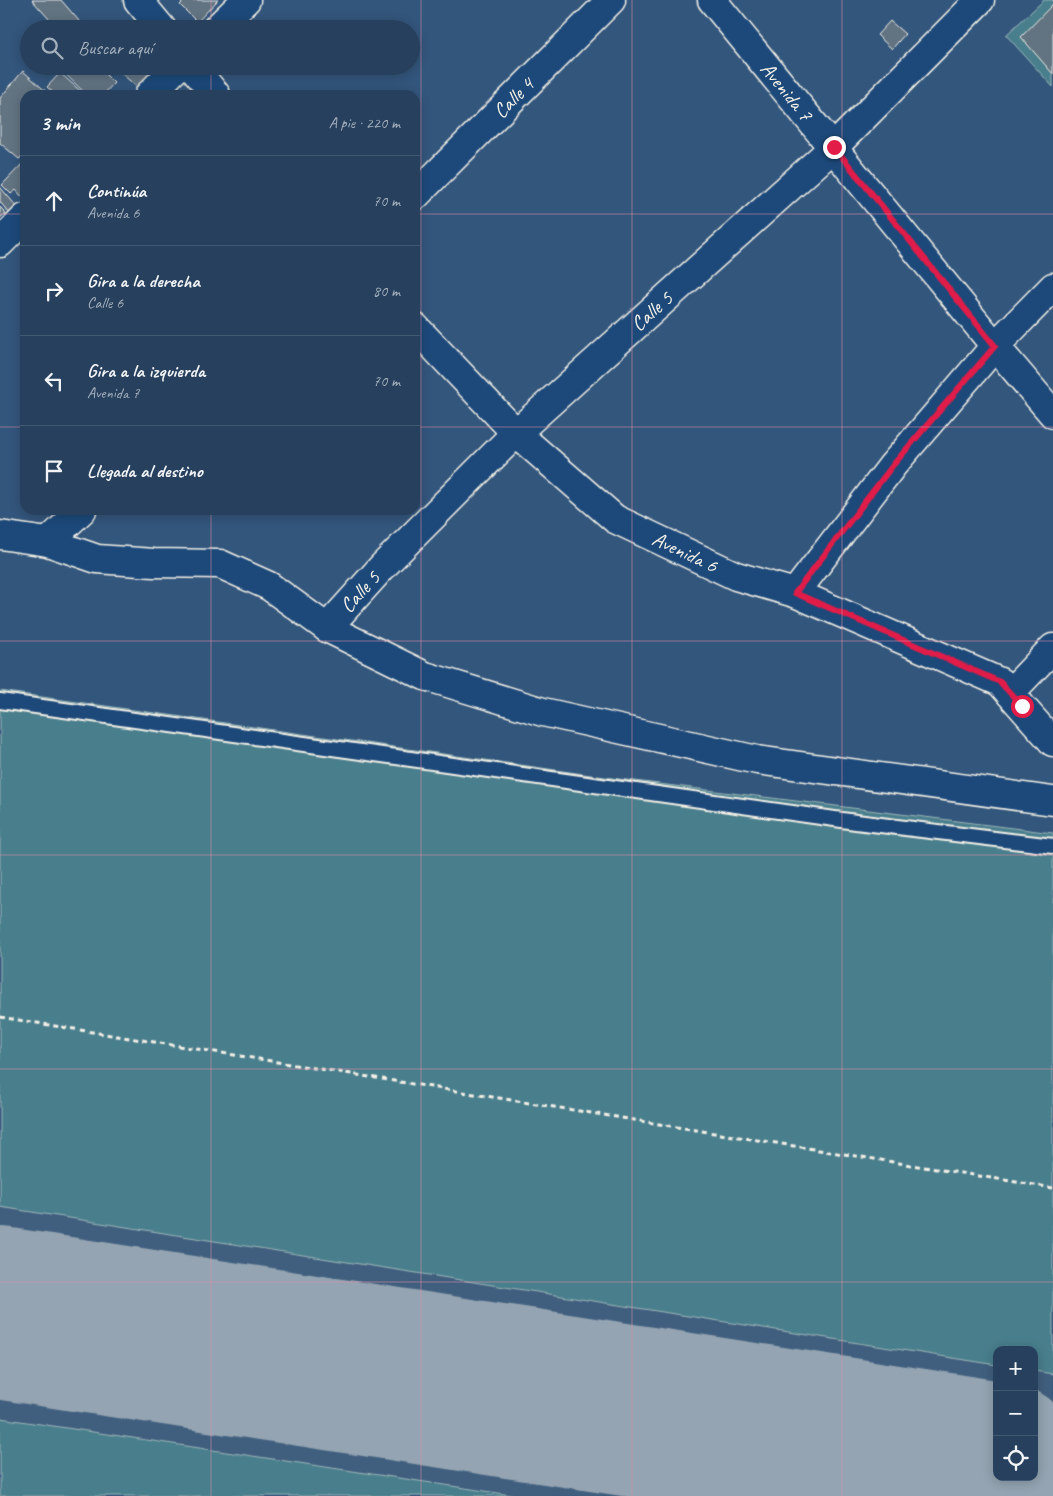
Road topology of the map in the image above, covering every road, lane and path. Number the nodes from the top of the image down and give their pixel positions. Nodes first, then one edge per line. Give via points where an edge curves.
1 (138, 0) edge
2 (246, 0) edge
3 (611, 0) edge
4 (712, 0) edge
5 (980, 0) edge
6 (155, 20) edge
7 (225, 20) edge
8 (169, 75) edge
9 (199, 75) edge
10 (154, 90) edge
11 (212, 90) edge
12 (834, 147) junction
13 (420, 191) edge
14 (20, 223) edge
15 (0, 243) edge
16 (1053, 287) edge
17 (420, 332) edge
18 (995, 346) junction
19 (1053, 414) edge
20 (516, 434) junction
21 (77, 515) edge
22 (0, 535) edge
23 (48, 542) junction
24 (795, 593) junction
25 (327, 628) junction
26 (1053, 648) edge
27 (1010, 693) junction
28 (0, 701) edge
29 (1053, 742) edge
30 (1053, 801) edge
31 (1053, 846) edge
32 (0, 1017) edge
33 (1053, 1188) edge

1 - 6 street
2 - 7 street
3 - 13 street, Calle 4
4 - 12 street, Avenida 7
5 - 12 street, Calle 5
8 - 10 street
9 - 11 street
12 - 18 street, Avenida 7
12 - 20 street, Calle 5
14 - 15 street
16 - 18 street
17 - 20 street, Avenida 6
18 - 19 street, Avenida 7
18 - 24 street via 893,465
20 - 24 street, Avenida 6 via 615,519 736,576
20 - 25 street, Calle 5 via 383,566
21 - 23 street
22 - 23 street
23 - 25 street via 96,559 220,564 269,586
24 - 27 street, Avenida 6 via 1000,682
25 - 30 street via 425,676 544,712 758,760
26 - 27 street
27 - 29 street, Avenida 6
28 - 31 lane via 856,822
32 - 33 path

